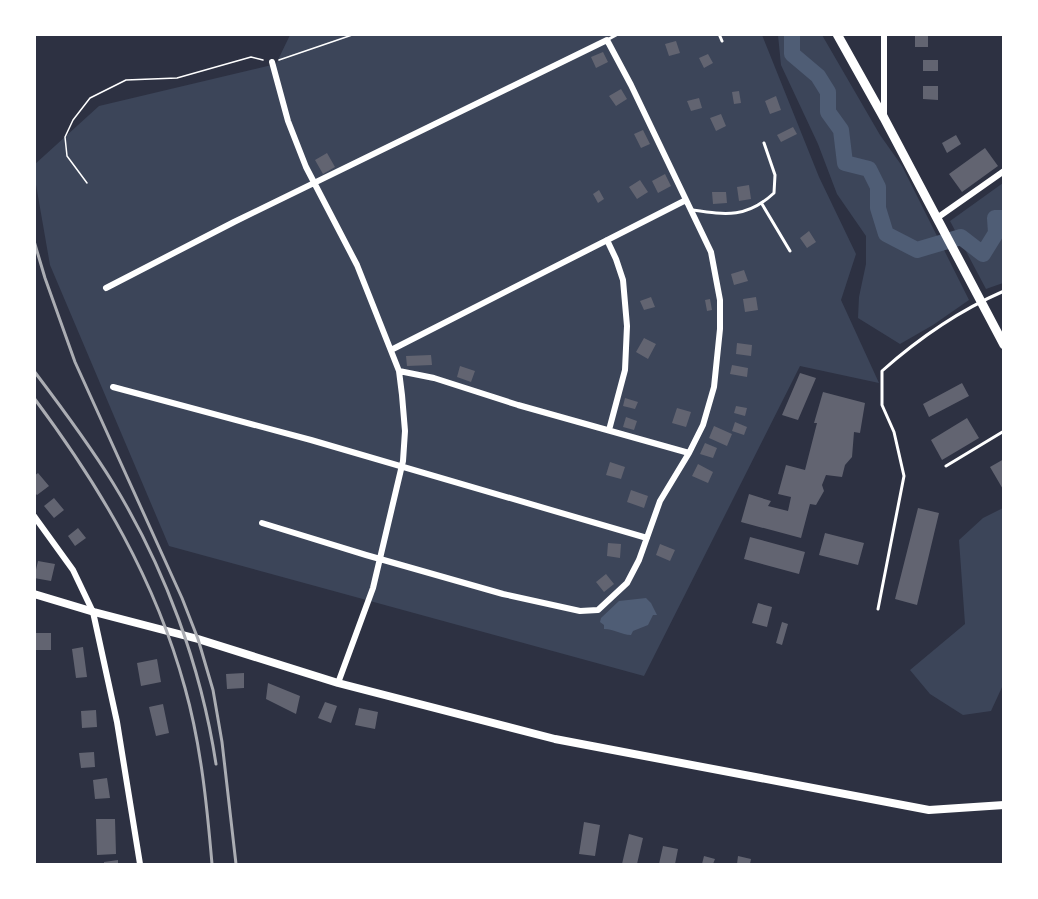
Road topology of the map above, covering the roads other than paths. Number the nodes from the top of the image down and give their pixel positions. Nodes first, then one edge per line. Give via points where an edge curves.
1 (618, 34) edge
2 (719, 34) edge
3 (837, 34) edge
4 (884, 34) edge
5 (607, 40) junction
6 (722, 41) dead end
7 (272, 63) road end
8 (884, 118) junction
9 (764, 143) dead end
10 (1004, 171) edge
11 (314, 183) junction
12 (686, 200) junction
13 (762, 204) junction
14 (690, 209) junction
15 (937, 218) junction
16 (607, 240) junction
17 (790, 251) dead end
18 (106, 288) dead end
19 (1004, 291) edge
20 (979, 302) junction
21 (1004, 345) edge
22 (391, 350) junction
23 (399, 371) junction
24 (113, 387) dead end
25 (609, 430) junction
26 (1004, 431) edge
27 (689, 453) junction
28 (946, 466) dead end
29 (402, 467) junction
30 (34, 516) edge
31 (262, 523) dead end
32 (647, 538) junction
33 (381, 560) junction
34 (34, 594) edge
35 (878, 609) dead end
36 (93, 612) junction
37 (338, 684) junction
38 (1004, 805) edge
39 (140, 864) edge

1 - 5 lane
2 - 6 lane
3 - 8 main road
4 - 8 street
5 - 11 street
5 - 12 street
7 - 11 street via 288,121
8 - 15 main road
9 - 13 lane via 775,175 774,193
10 - 15 street
11 - 18 street
11 - 22 street via 357,265
12 - 14 street
12 - 16 street
13 - 14 lane via 742,213
13 - 17 lane
14 - 27 street via 711,252 720,300 720,329 714,387 703,425
15 - 20 main road
16 - 22 street
16 - 25 street via 623,280 627,326 625,370
19 - 20 lane
20 - 21 main road
20 - 35 lane via 914,343 882,371 882,405 894,432 904,476
22 - 23 street
23 - 25 street
23 - 29 street via 405,432
24 - 29 street
25 - 27 street
26 - 28 lane
27 - 32 street via 660,501
29 - 32 street
29 - 33 street
30 - 36 street via 73,570
31 - 33 street
32 - 33 street via 627,583 598,610 588,611 503,594
33 - 37 street
34 - 36 main road
36 - 37 main road via 198,639
36 - 39 street via 117,722
37 - 38 main road via 555,739 929,810

